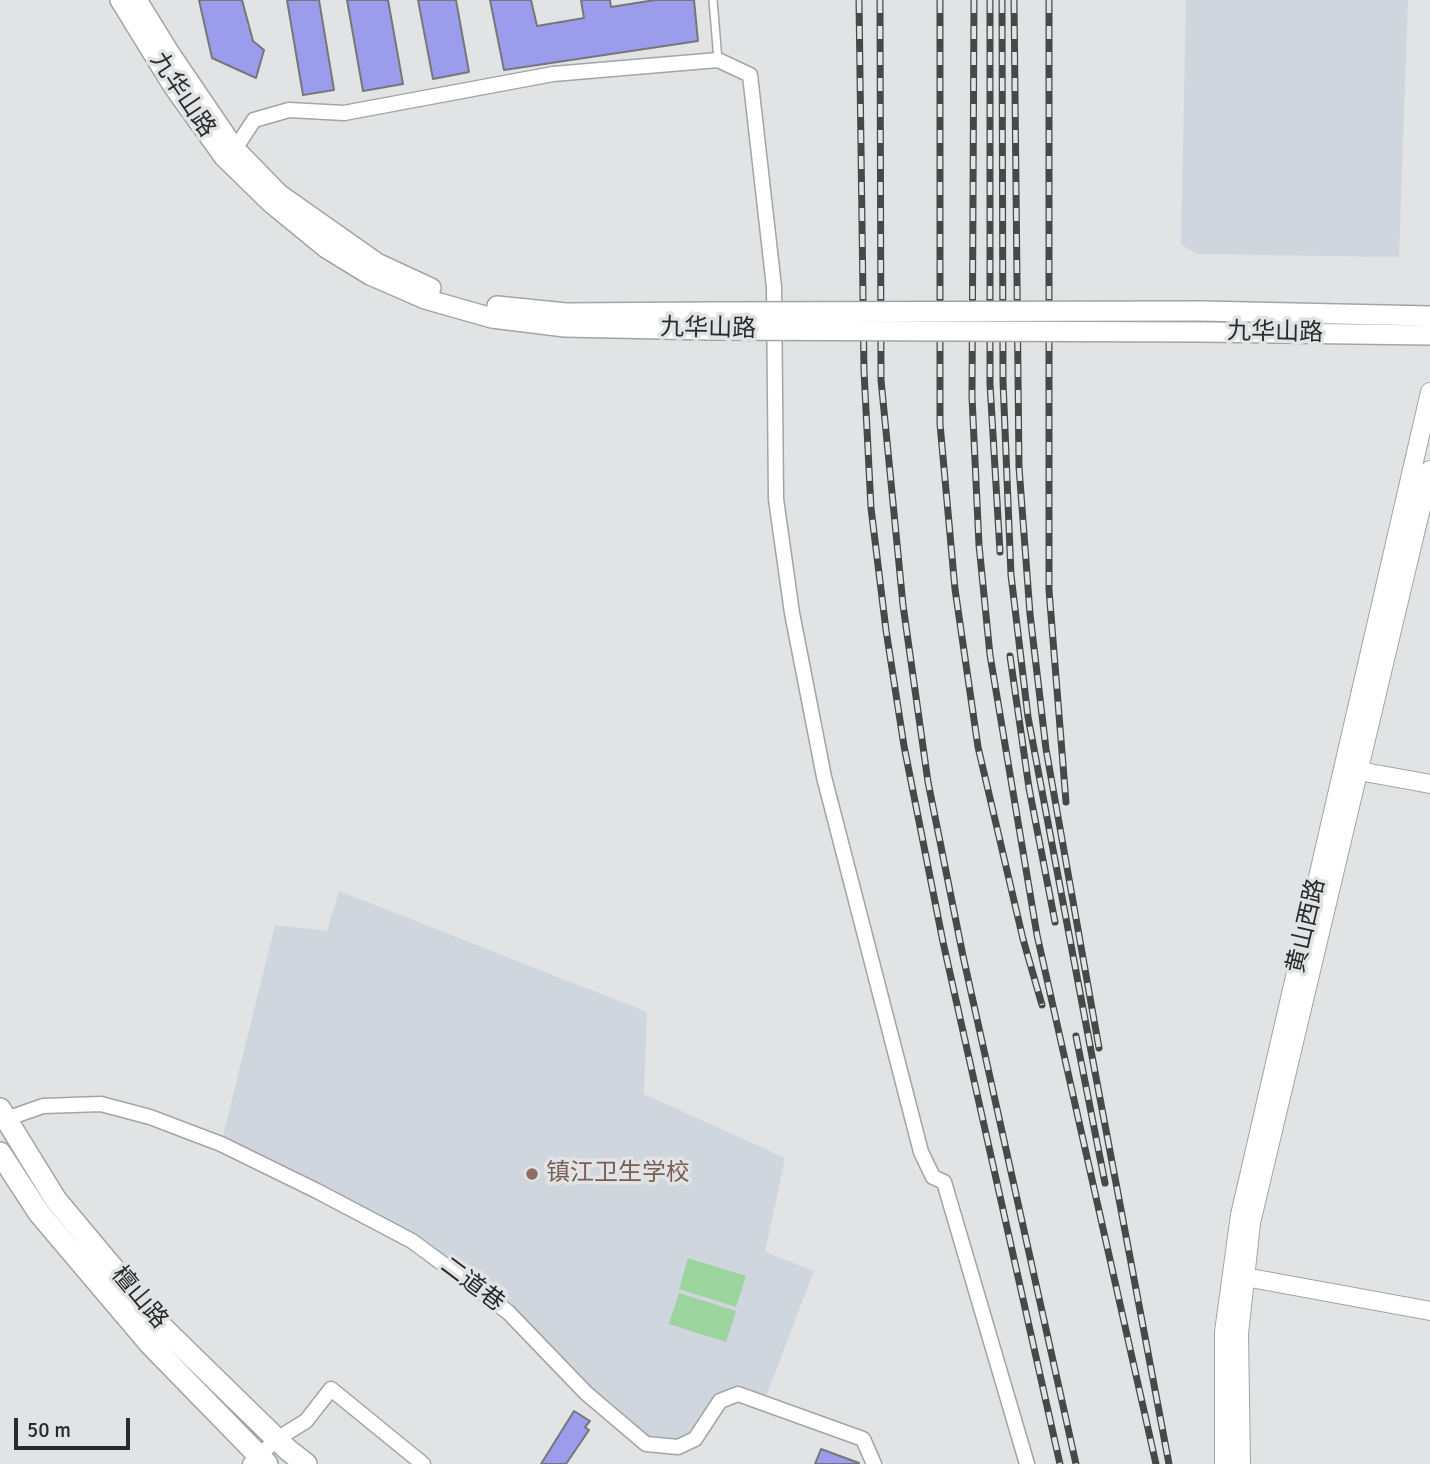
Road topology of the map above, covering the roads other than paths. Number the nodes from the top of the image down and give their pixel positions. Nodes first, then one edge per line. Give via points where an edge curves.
1 (120, 0) edge
2 (138, 0) edge
3 (713, 0) edge
4 (718, 60) junction
5 (235, 149) junction
6 (1430, 316) edge
7 (710, 321) junction
8 (1430, 335) edge
9 (1430, 392) edge
10 (1430, 470) edge
11 (1351, 769) junction
12 (1430, 785) edge
13 (3, 1114) edge
14 (0, 1153) edge
15 (1245, 1277) junction
16 (1430, 1311) edge
17 (277, 1440) junction
18 (259, 1461) edge
19 (306, 1464) edge
20 (423, 1464) edge
21 (874, 1464) edge
22 (1027, 1464) edge
23 (1224, 1464) edge
24 (1241, 1464) edge

1 - 7 main road, 九华山路 via 224,157 326,248 370,275 425,299 492,318 565,327
2 - 5 main road, 九华山路
3 - 4 lane
4 - 5 street via 553,74 344,113 289,110 254,120
4 - 22 street via 750,75 774,288 776,499 792,613 824,777 921,1152 933,1177 944,1182
5 - 7 main road, 九华山路 via 279,194 334,234 377,263 432,288 495,306
6 - 7 main road, 九华山路, bridge via 1202,311
7 - 8 main road, 九华山路, bridge
9 - 11 street, 黄山西路
10 - 11 street, 黄山西路
11 - 12 street
11 - 15 street, 黄山西路 via 1251,1223
11 - 23 street, 黄山西路 via 1240,1215 1224,1332
13 - 17 main road, 檀山路 via 57,1199 163,1328
13 - 21 street, 二道巷 via 43,1106 102,1104 221,1144 317,1191 412,1241 508,1312 586,1392 646,1444 678,1447 695,1439 720,1401 738,1394 863,1439
14 - 18 main road, 檀山路 via 39,1213 150,1344
15 - 16 street
15 - 24 street, 黄山西路 via 1239,1334
17 - 18 street
17 - 19 main road, 檀山路
17 - 20 street via 306,1421 331,1389

